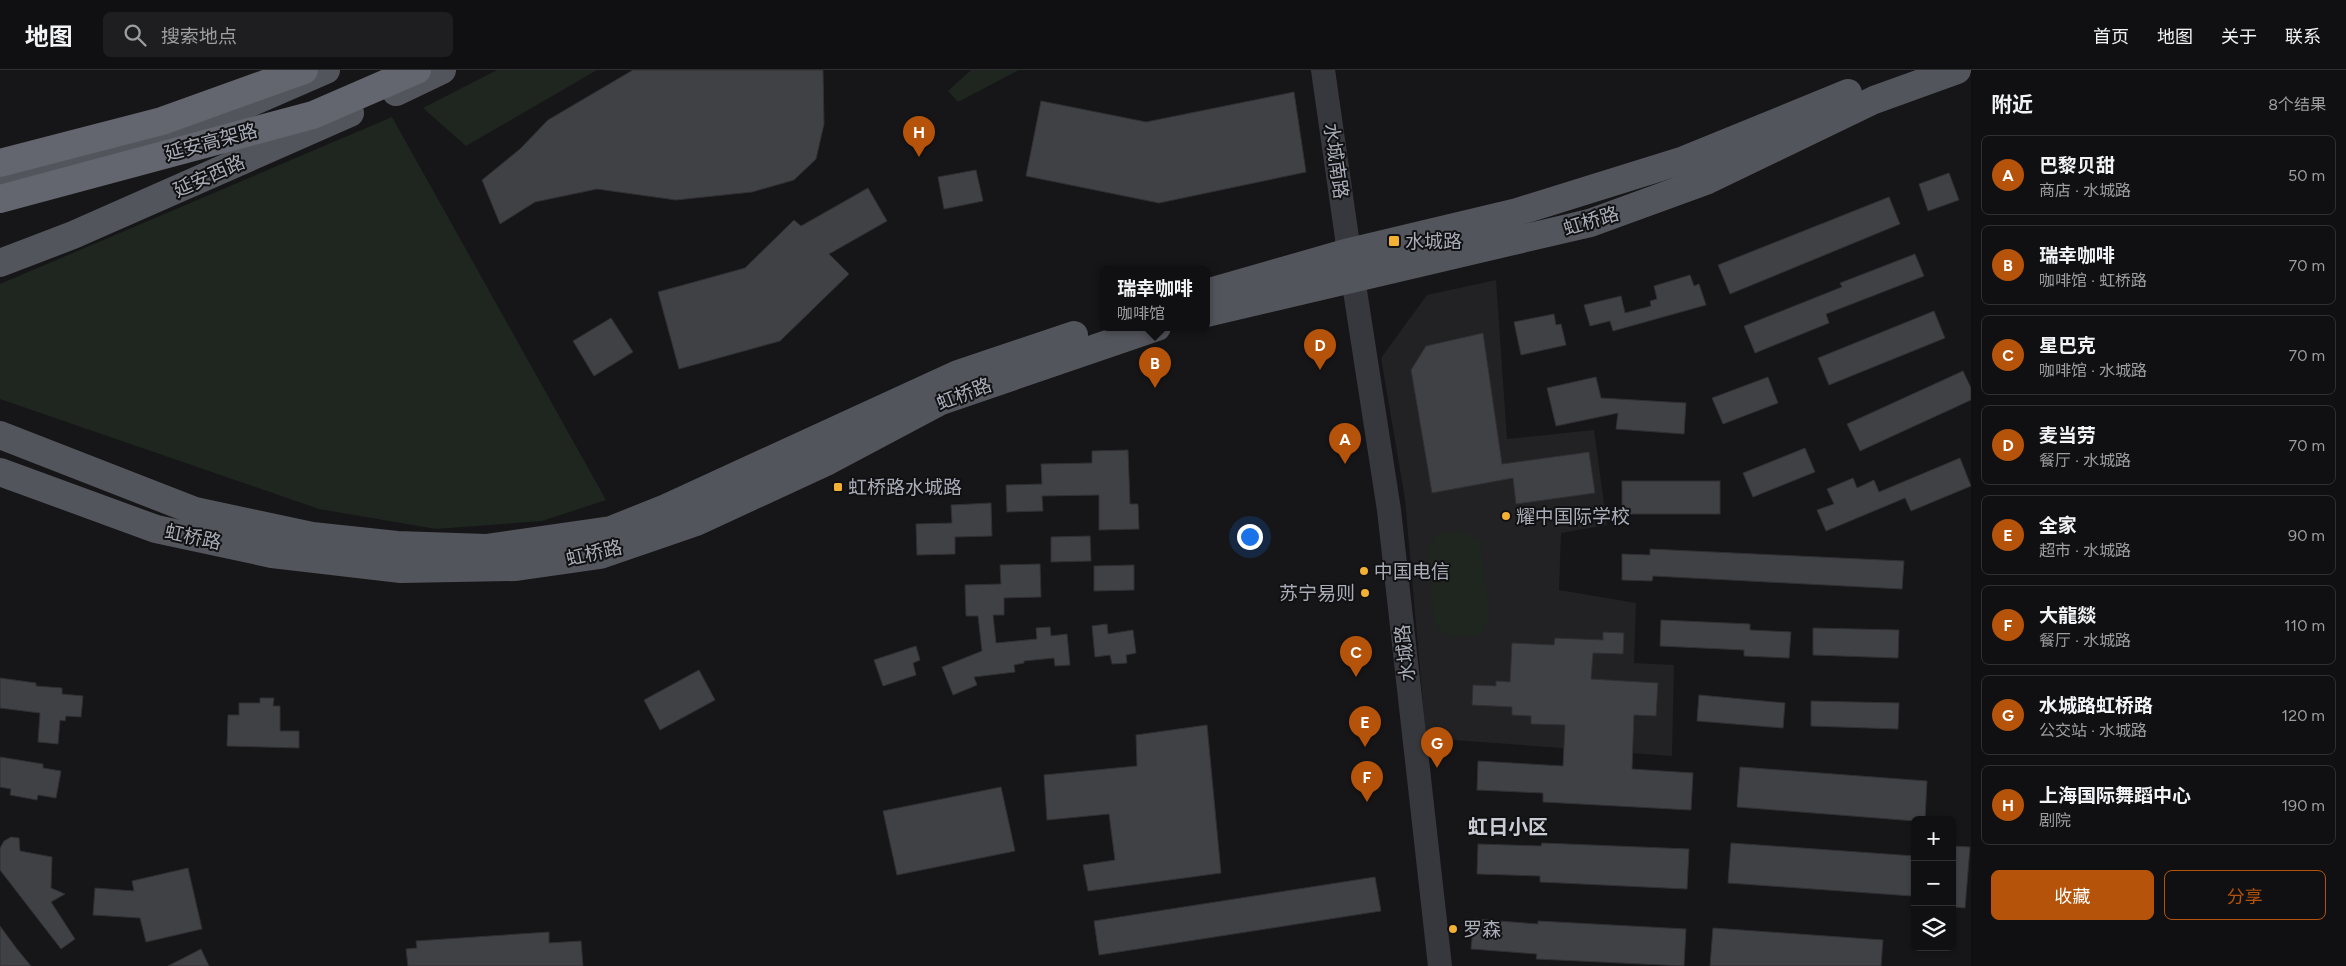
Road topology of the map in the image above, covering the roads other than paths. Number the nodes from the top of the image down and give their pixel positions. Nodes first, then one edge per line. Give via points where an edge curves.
1 (266, 70) edge
2 (304, 70) edge
3 (326, 70) edge
4 (417, 70) edge
5 (442, 70) edge
6 (1323, 70) edge
7 (1906, 70) edge
8 (1957, 70) edge
9 (0, 163) edge
10 (0, 190) edge
11 (0, 199) edge
12 (0, 212) edge
13 (1349, 252) junction
14 (0, 263) edge
15 (1354, 280) junction
16 (1210, 292) edge
17 (1210, 312) edge
18 (1100, 326) edge
19 (1145, 331) edge
20 (0, 435) edge
21 (0, 472) edge
22 (1440, 966) edge

1 - 10 main road via 126,138
2 - 9 highway, 延安高架路 via 162,121
3 - 12 main road
4 - 11 highway, 延安高架路 via 313,115
5 - 14 main road, 延安西路 via 73,236
6 - 13 street, 水城南路
7 - 13 main road, 虹桥路 via 1684,160 1517,212
8 - 15 main road, 虹桥路 via 1874,100 1708,180 1590,223
13 - 15 street, 水城路
13 - 16 main road, 虹桥路
15 - 17 main road, 虹桥路
15 - 22 street, 水城路 via 1389,510
18 - 20 main road, 虹桥路 via 958,374 612,530 486,548 397,545 312,536 195,510
19 - 21 main road, 虹桥路 via 941,401 828,461 696,522 600,555 516,567 401,569 272,554 156,529

